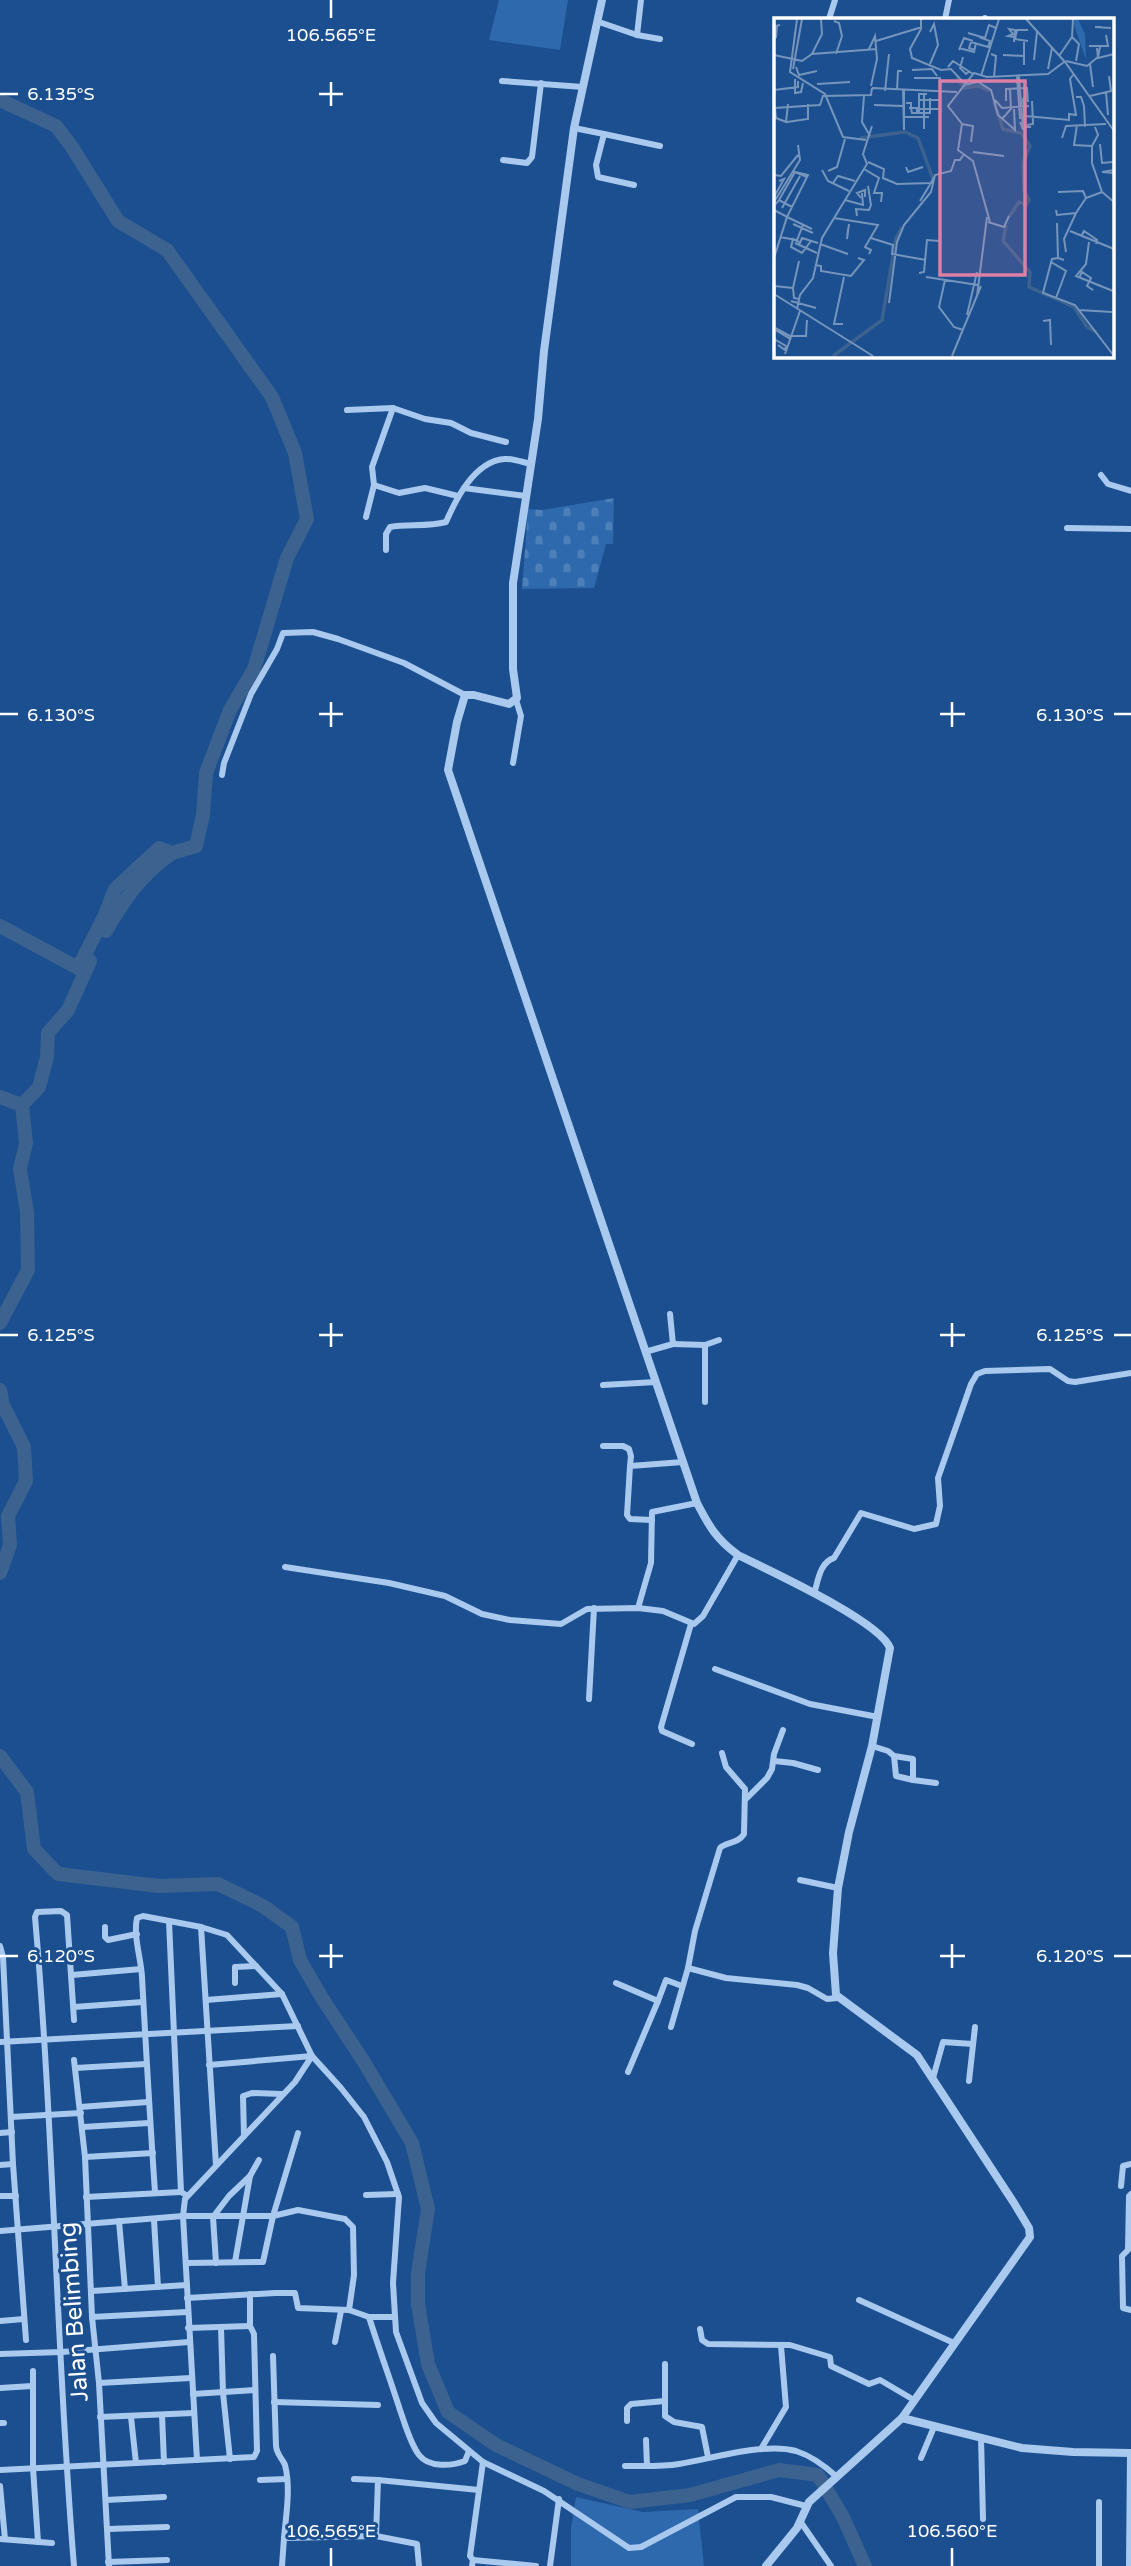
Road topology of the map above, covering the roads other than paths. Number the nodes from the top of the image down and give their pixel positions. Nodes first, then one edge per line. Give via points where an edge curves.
1 (602, 0) edge
2 (641, 0) edge
3 (835, 0) edge
4 (948, 0) edge
5 (829, 18) edge
6 (946, 18) edge
7 (599, 22) junction
8 (637, 35) junction
9 (660, 39) dead end
10 (502, 81) dead end
11 (542, 84) junction
12 (583, 87) junction
13 (574, 128) junction
14 (604, 135) junction
15 (660, 146) dead end
16 (503, 160) dead end
17 (634, 185) dead end
18 (393, 408) junction
19 (347, 410) dead end
20 (506, 442) dead end
21 (531, 464) junction
22 (1101, 475) dead end
23 (374, 485) junction
24 (464, 488) junction
25 (1131, 491) edge
26 (458, 496) junction
27 (526, 496) junction
28 (366, 517) dead end
29 (1067, 528) dead end
30 (1131, 529) edge
31 (386, 550) dead end
32 (465, 695) junction
33 (516, 700) junction
34 (513, 763) dead end
35 (222, 775) dead end
36 (670, 1314) dead end
37 (719, 1340) dead end
38 (673, 1344) junction
39 (705, 1345) junction
40 (645, 1352) junction
41 (1131, 1373) edge
42 (656, 1382) junction
43 (603, 1385) dead end
44 (705, 1402) dead end
45 (603, 1446) dead end
46 (683, 1462) junction
47 (630, 1466) junction
48 (697, 1503) junction
49 (652, 1520) junction
50 (738, 1555) junction
51 (285, 1567) dead end
52 (814, 1594) junction
53 (594, 1608) junction
54 (638, 1608) junction
55 (691, 1624) junction
56 (715, 1669) dead end
57 (589, 1699) dead end
58 (878, 1717) junction
59 (783, 1730) dead end
60 (692, 1744) dead end
61 (872, 1746) junction
62 (722, 1753) dead end
63 (894, 1756) junction
64 (774, 1761) junction
65 (818, 1770) dead end
66 (913, 1780) junction
67 (936, 1783) dead end
68 (747, 1798) junction
69 (800, 1880) dead end
70 (838, 1888) junction
71 (169, 1921) junction
72 (105, 1927) dead end
73 (201, 1927) junction
74 (137, 1934) junction
75 (0, 1946) edge
76 (256, 1966) junction
77 (688, 1968) junction
78 (141, 1969) junction
79 (72, 1975) junction
80 (235, 1983) dead end
81 (616, 1983) dead end
82 (682, 1986) junction
83 (282, 1994) junction
84 (837, 1998) junction
85 (206, 2000) junction
86 (658, 2001) junction
87 (143, 2002) junction
88 (74, 2007) junction
89 (3, 2008) edge
90 (74, 2020) dead end
91 (298, 2026) junction
92 (671, 2027) dead end
93 (975, 2027) dead end
94 (208, 2029) junction
95 (174, 2032) junction
96 (145, 2034) junction
97 (43, 2039) junction
98 (4, 2042) edge
99 (973, 2044) junction
100 (312, 2056) junction
101 (74, 2060) dead end
102 (146, 2064) junction
103 (209, 2065) junction
104 (75, 2068) junction
105 (628, 2072) dead end
106 (0, 2073) edge
107 (9, 2073) junction
108 (933, 2078) junction
109 (968, 2081) dead end
110 (282, 2094) junction
111 (0, 2101) edge
112 (10, 2101) junction
113 (148, 2102) junction
114 (80, 2110) junction
115 (48, 2115) junction
116 (11, 2117) junction
117 (149, 2123) junction
118 (83, 2127) junction
119 (12, 2132) junction
120 (0, 2133) edge
121 (298, 2133) dead end
122 (244, 2136) junction
123 (153, 2153) junction
124 (85, 2157) junction
125 (259, 2160) dead end
126 (13, 2164) junction
127 (1131, 2164) edge
128 (0, 2165) edge
129 (216, 2165) junction
130 (250, 2176) junction
131 (1121, 2186) dead end
132 (155, 2192) junction
133 (184, 2194) junction
134 (366, 2194) dead end
135 (398, 2194) junction
136 (1131, 2194) edge
137 (0, 2196) edge
138 (16, 2196) junction
139 (86, 2197) junction
140 (183, 2216) junction
141 (243, 2216) junction
142 (273, 2216) junction
143 (213, 2217) junction
144 (154, 2220) junction
145 (119, 2221) junction
146 (1130, 2223) edge
147 (88, 2224) junction
148 (54, 2227) junction
149 (18, 2230) junction
150 (0, 2231) edge
151 (1130, 2250) edge
152 (235, 2262) junction
153 (187, 2263) junction
154 (216, 2263) junction
155 (1131, 2281) edge
156 (1123, 2282) junction
157 (187, 2285) junction
158 (158, 2287) junction
159 (125, 2289) junction
160 (92, 2291) junction
161 (250, 2294) junction
162 (187, 2298) junction
163 (859, 2300) dead end
164 (1131, 2309) edge
165 (349, 2310) junction
166 (187, 2312) junction
167 (341, 2312) junction
168 (92, 2317) junction
169 (369, 2317) junction
170 (395, 2317) junction
171 (24, 2319) junction
172 (0, 2321) edge
173 (250, 2326) junction
174 (221, 2327) junction
175 (188, 2328) junction
176 (700, 2329) dead end
177 (26, 2340) dead end
178 (189, 2342) junction
179 (335, 2342) dead end
180 (954, 2343) junction
181 (781, 2346) junction
182 (96, 2349) junction
183 (62, 2352) junction
184 (0, 2354) edge
185 (273, 2356) dead end
186 (665, 2364) dead end
187 (33, 2371) dead end
188 (191, 2378) junction
189 (99, 2383) junction
190 (32, 2386) junction
191 (0, 2388) edge
192 (256, 2390) junction
193 (223, 2393) junction
194 (193, 2394) junction
195 (914, 2400) junction
196 (665, 2401) junction
197 (274, 2402) junction
198 (378, 2405) dead end
199 (194, 2413) junction
200 (162, 2415) junction
201 (100, 2417) junction
202 (131, 2417) junction
203 (902, 2418) junction
204 (627, 2421) dead end
205 (934, 2427) junction
206 (981, 2438) junction
207 (646, 2440) dead end
208 (761, 2449) junction
209 (469, 2451) junction
210 (1131, 2453) edge
211 (708, 2457) junction
212 (921, 2458) dead end
213 (230, 2459) junction
214 (197, 2460) junction
215 (164, 2462) junction
216 (483, 2462) junction
217 (136, 2463) junction
218 (102, 2464) junction
219 (625, 2466) dead end
220 (647, 2466) junction
221 (33, 2468) junction
222 (66, 2468) junction
223 (0, 2470) edge
224 (287, 2479) junction
225 (354, 2479) dead end
226 (260, 2480) dead end
227 (378, 2480) junction
228 (834, 2480) junction
229 (0, 2486) edge
230 (479, 2490) junction
231 (164, 2497) dead end
232 (106, 2500) junction
233 (559, 2500) junction
234 (1099, 2502) dead end
235 (808, 2504) junction
236 (983, 2519) dead end
237 (800, 2521) junction
238 (167, 2527) dead end
239 (108, 2529) junction
240 (376, 2536) junction
241 (284, 2538) junction
242 (2, 2539) edge
243 (38, 2542) junction
244 (52, 2543) dead end
245 (167, 2560) dead end
246 (473, 2563) edge
247 (109, 2564) edge
248 (74, 2566) edge
249 (282, 2566) edge
250 (419, 2566) edge
251 (536, 2566) edge
252 (550, 2566) edge
253 (766, 2566) edge
254 (831, 2566) edge
255 (1100, 2566) edge
256 (1129, 2566) edge

1 - 7 street
2 - 8 street
3 - 5 street
4 - 6 street
7 - 8 street
7 - 12 street
8 - 9 street
10 - 11 street
11 - 12 street
11 - 16 street via 532,158 525,163
12 - 13 street
13 - 14 street
13 - 21 street
14 - 15 street
14 - 17 street via 597,175
18 - 19 street
18 - 20 street
18 - 23 street via 372,467
21 - 24 street via 497,461
21 - 27 street
22 - 25 street via 1108,484
23 - 26 street via 399,493 425,488
23 - 28 street
24 - 26 street
24 - 27 street
26 - 31 street via 446,522 390,527
27 - 33 street via 513,583
29 - 30 street
32 - 33 street via 506,704
32 - 35 street via 404,663 338,639 313,632 283,633 251,694
32 - 40 street via 449,774
33 - 34 street via 521,716
36 - 38 street
37 - 39 street
38 - 39 street
38 - 40 street
39 - 44 street
40 - 42 street
41 - 52 street via 1075,1382 1048,1369 977,1374 939,1475 936,1524 914,1529 861,1513 834,1558 823,1566
42 - 43 street
42 - 46 street
45 - 47 street via 629,1449
46 - 47 street
46 - 48 street
47 - 49 street via 628,1518
48 - 49 street via 654,1511
48 - 50 street via 712,1532
49 - 54 street via 651,1563
50 - 52 street
50 - 55 street via 701,1620
51 - 53 street via 445,1596 482,1614 520,1621 561,1624
52 - 58 street via 843,1608 888,1642 890,1656
53 - 54 street
53 - 57 street
54 - 55 street via 663,1611
55 - 60 street via 661,1727
56 - 58 street via 810,1704
58 - 61 street
59 - 64 street
61 - 63 street
61 - 70 street
62 - 68 street
63 - 66 street via 897,1777
63 - 66 street via 913,1759
64 - 65 street
64 - 68 street via 767,1778
66 - 67 street
68 - 77 street via 744,1836 719,1848
69 - 70 street
70 - 84 street via 833,1953
71 - 73 street
71 - 74 street via 140,1916
71 - 95 street
72 - 74 street via 108,1940
73 - 76 street via 228,1935
73 - 85 street
74 - 78 street
75 - 89 street
76 - 80 street via 235,1967
76 - 83 street
77 - 82 street
77 - 84 street via 726,1978 797,1985 827,1999
78 - 79 street
78 - 87 street
79 - 88 street
79 - 97 street via 67,1913 36,1913
81 - 86 street
82 - 86 street via 666,1980
82 - 92 street
83 - 85 street
83 - 91 street
84 - 108 street via 917,2055
85 - 94 street
86 - 105 street
87 - 88 street
87 - 96 street
88 - 90 street
89 - 98 street
91 - 94 street
91 - 100 street
93 - 99 street
94 - 95 street
94 - 103 street
95 - 96 street
95 - 133 street
96 - 97 street
96 - 102 street
97 - 98 street
97 - 115 street
98 - 107 street
99 - 108 street via 943,2042
99 - 109 street
100 - 103 street
100 - 110 street
100 - 135 street via 364,2117
101 - 104 street, Jalan Belimbing
102 - 104 street
102 - 113 street
103 - 129 street
104 - 114 street, Jalan Belimbing
106 - 107 street
107 - 112 street
108 - 180 street via 1014,2203 1030,2236
110 - 122 street
110 - 122 street via 243,2096
111 - 112 street
112 - 116 street
113 - 114 street
113 - 117 street
114 - 115 street
114 - 118 street, Jalan Belimbing
115 - 116 street
115 - 148 street
116 - 119 street
117 - 118 street
117 - 123 street
118 - 124 street, Jalan Belimbing
119 - 120 street
119 - 126 street
121 - 142 street
122 - 129 street
123 - 124 street
123 - 132 street
124 - 139 street, Jalan Belimbing
125 - 130 street
126 - 128 street
126 - 138 street
127 - 131 street via 1121,2169
129 - 133 street
130 - 141 street
130 - 143 street
132 - 133 street
132 - 139 street
133 - 140 street
134 - 135 street
135 - 170 street
136 - 146 street
137 - 138 street
138 - 149 street
139 - 147 street, Jalan Belimbing
140 - 143 street
140 - 144 street
140 - 153 street
141 - 142 street
141 - 143 street
141 - 152 street
142 - 152 street via 263,2262
142 - 165 street via 312,2211 351,2223 354,2275
143 - 154 street
144 - 145 street
144 - 158 street
145 - 147 street
145 - 159 street
146 - 151 street
147 - 148 street
147 - 160 street, Jalan Belimbing
148 - 149 street
148 - 183 street
149 - 150 street
149 - 171 street
151 - 156 street via 1122,2256
152 - 154 street
153 - 154 street
153 - 157 street
155 - 156 street
156 - 164 street via 1123,2308
157 - 158 street
157 - 162 street
158 - 159 street
159 - 160 street
160 - 168 street, Jalan Belimbing
161 - 162 street
161 - 167 street via 295,2294 299,2308
161 - 173 street
162 - 166 street
163 - 180 street
165 - 167 street
165 - 169 street
166 - 168 street
166 - 175 street
167 - 179 street
168 - 182 street, Jalan Belimbing
169 - 170 street
169 - 209 street via 420,2456 452,2465 465,2461
170 - 209 street via 396,2332 422,2403 436,2423
171 - 172 street
171 - 177 street
173 - 174 street
173 - 192 street
174 - 175 street
174 - 193 street
175 - 178 street
176 - 181 street via 708,2344
178 - 182 street
178 - 188 street
180 - 195 street
181 - 195 street via 797,2346 830,2357 831,2366 869,2384 880,2380
181 - 208 street via 786,2407
182 - 183 street
182 - 189 street, Jalan Belimbing
183 - 184 street
183 - 222 street
185 - 197 street
186 - 196 street
187 - 190 street
188 - 189 street
188 - 194 street
189 - 201 street, Jalan Belimbing
190 - 191 street
190 - 221 street
192 - 193 street
192 - 213 street via 256,2455
193 - 194 street
193 - 213 street
194 - 199 street
195 - 203 street
196 - 204 street via 631,2404
196 - 211 street via 669,2420 702,2427
197 - 198 street
197 - 224 street via 276,2452
199 - 200 street
199 - 214 street
200 - 202 street
200 - 215 street
201 - 202 street
201 - 218 street, Jalan Belimbing
202 - 217 street
203 - 205 street
203 - 228 street
205 - 206 street
205 - 212 street
206 - 210 street via 1022,2448
206 - 236 street
207 - 220 street
208 - 211 street
208 - 228 street via 795,2450 821,2463
209 - 216 street
210 - 256 street
211 - 220 street
213 - 214 street
214 - 215 street
215 - 217 street
216 - 230 street
216 - 233 street
217 - 218 street
218 - 222 street
218 - 232 street, Jalan Belimbing
219 - 220 street
221 - 222 street
221 - 223 street
221 - 243 street
222 - 248 street
224 - 226 street
224 - 241 street
225 - 227 street
227 - 230 street
227 - 240 street
228 - 235 street
229 - 242 street
230 - 246 street via 470,2556
231 - 232 street
232 - 239 street, Jalan Belimbing
233 - 235 street via 634,2549 736,2497
233 - 252 street
234 - 255 street
235 - 237 street
237 - 253 street
237 - 254 street
238 - 239 street
239 - 247 street, Jalan Belimbing
240 - 241 street
240 - 250 street via 416,2543
241 - 249 street
242 - 243 street
243 - 244 street
245 - 247 street
246 - 251 street

